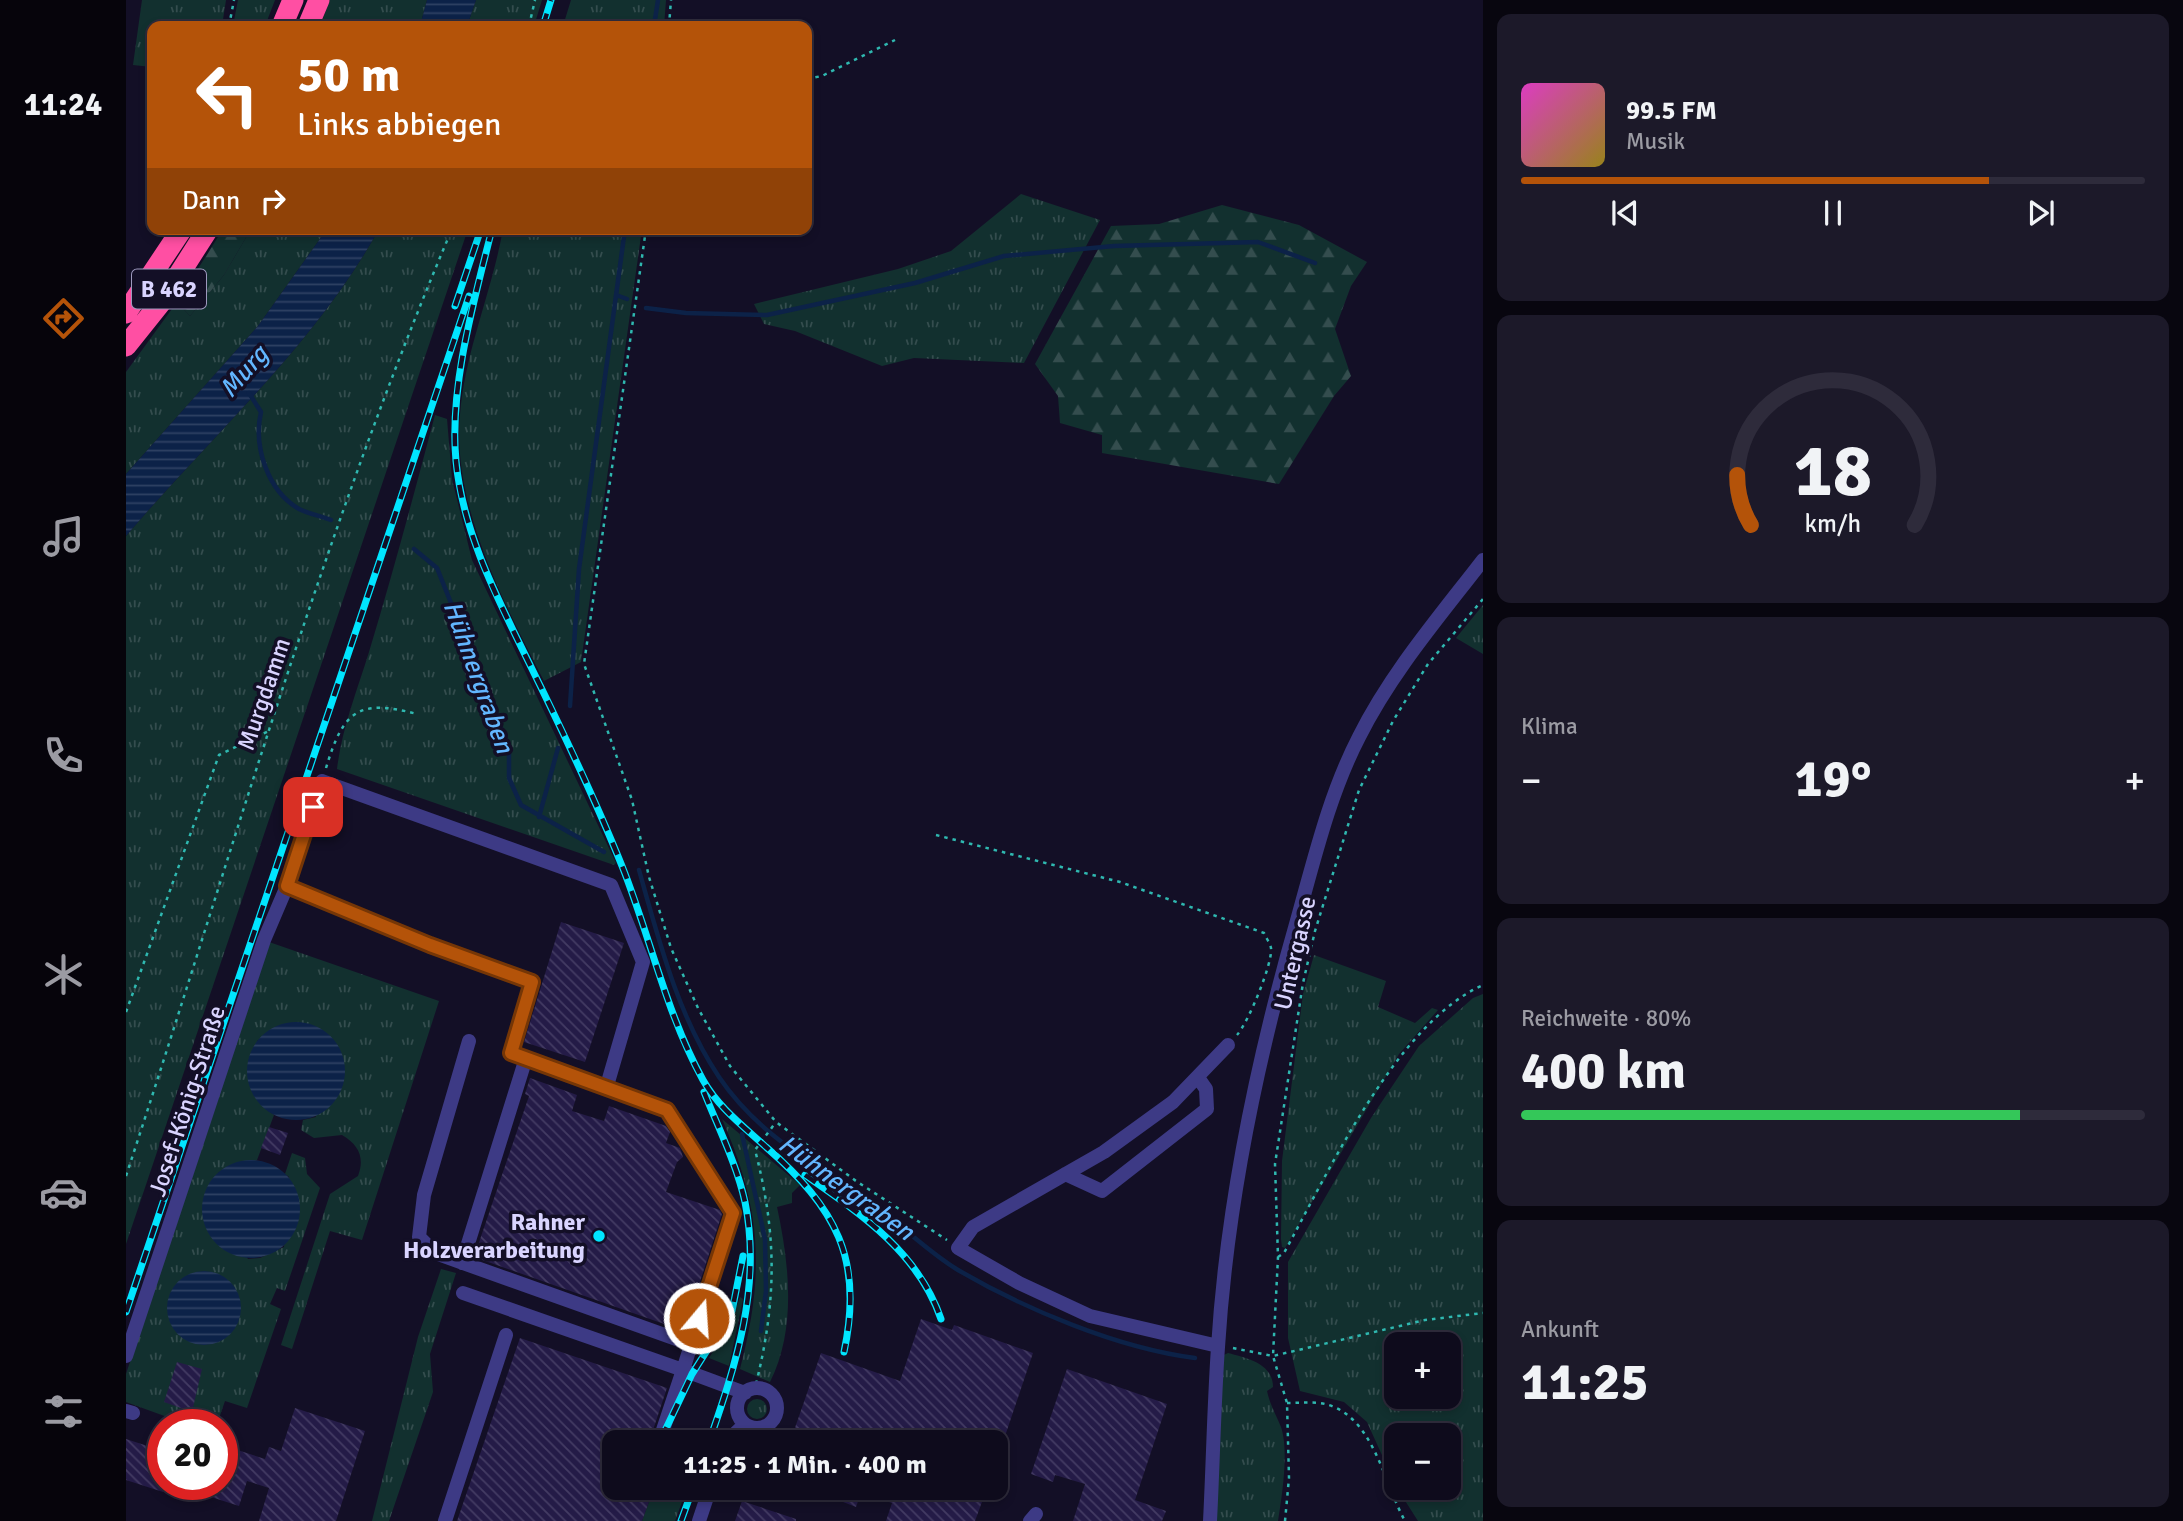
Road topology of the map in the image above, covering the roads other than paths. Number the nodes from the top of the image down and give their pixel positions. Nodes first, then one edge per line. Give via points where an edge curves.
1 (293, 0) edge
2 (319, 0) edge
3 (284, 21) edge
4 (310, 21) edge
5 (178, 235) edge
6 (204, 235) edge
7 (126, 313) edge
8 (126, 346) edge
9 (1483, 560) edge
10 (287, 886) junction
11 (469, 1041) dead end
12 (1228, 1045) road end
13 (526, 1058) junction
14 (1199, 1079) junction
15 (607, 1089) junction
16 (1065, 1174) junction
17 (462, 1263) junction
18 (463, 1293) dead end
19 (506, 1335) dead end
20 (690, 1344) junction
21 (1218, 1346) junction
22 (126, 1356) edge
23 (683, 1370) junction
24 (750, 1391) junction
25 (745, 1424) junction
26 (663, 1430) edge
27 (739, 1430) edge
28 (706, 1500) edge
29 (444, 1521) edge
30 (699, 1521) edge
31 (1210, 1521) edge

1 - 3 highway
2 - 4 highway
5 - 7 highway, B 462
6 - 8 highway, B 462 via 162,301
9 - 21 street via 1380,699 1338,783 1287,953 1247,1130 1228,1245
10 - 13 street via 532,982 511,1053
10 - 15 street, Josef-König-Straße via 322,781 611,885 643,962
10 - 22 street, Josef-König-Straße via 264,940
11 - 17 street via 424,1195 419,1237 435,1253
12 - 14 street
13 - 15 street
13 - 17 street
14 - 16 street via 1104,1152
14 - 16 street via 1206,1089 1207,1109 1102,1191
15 - 20 street via 667,1110 733,1213
16 - 21 street via 973,1227 958,1248 1090,1316
17 - 20 street
18 - 23 street
19 - 29 street
20 - 23 street
21 - 31 street
23 - 24 street
23 - 26 street
24 - 25 street via 739,1401
24 - 25 street via 769,1393 777,1411 765,1427
25 - 27 street
28 - 30 street

